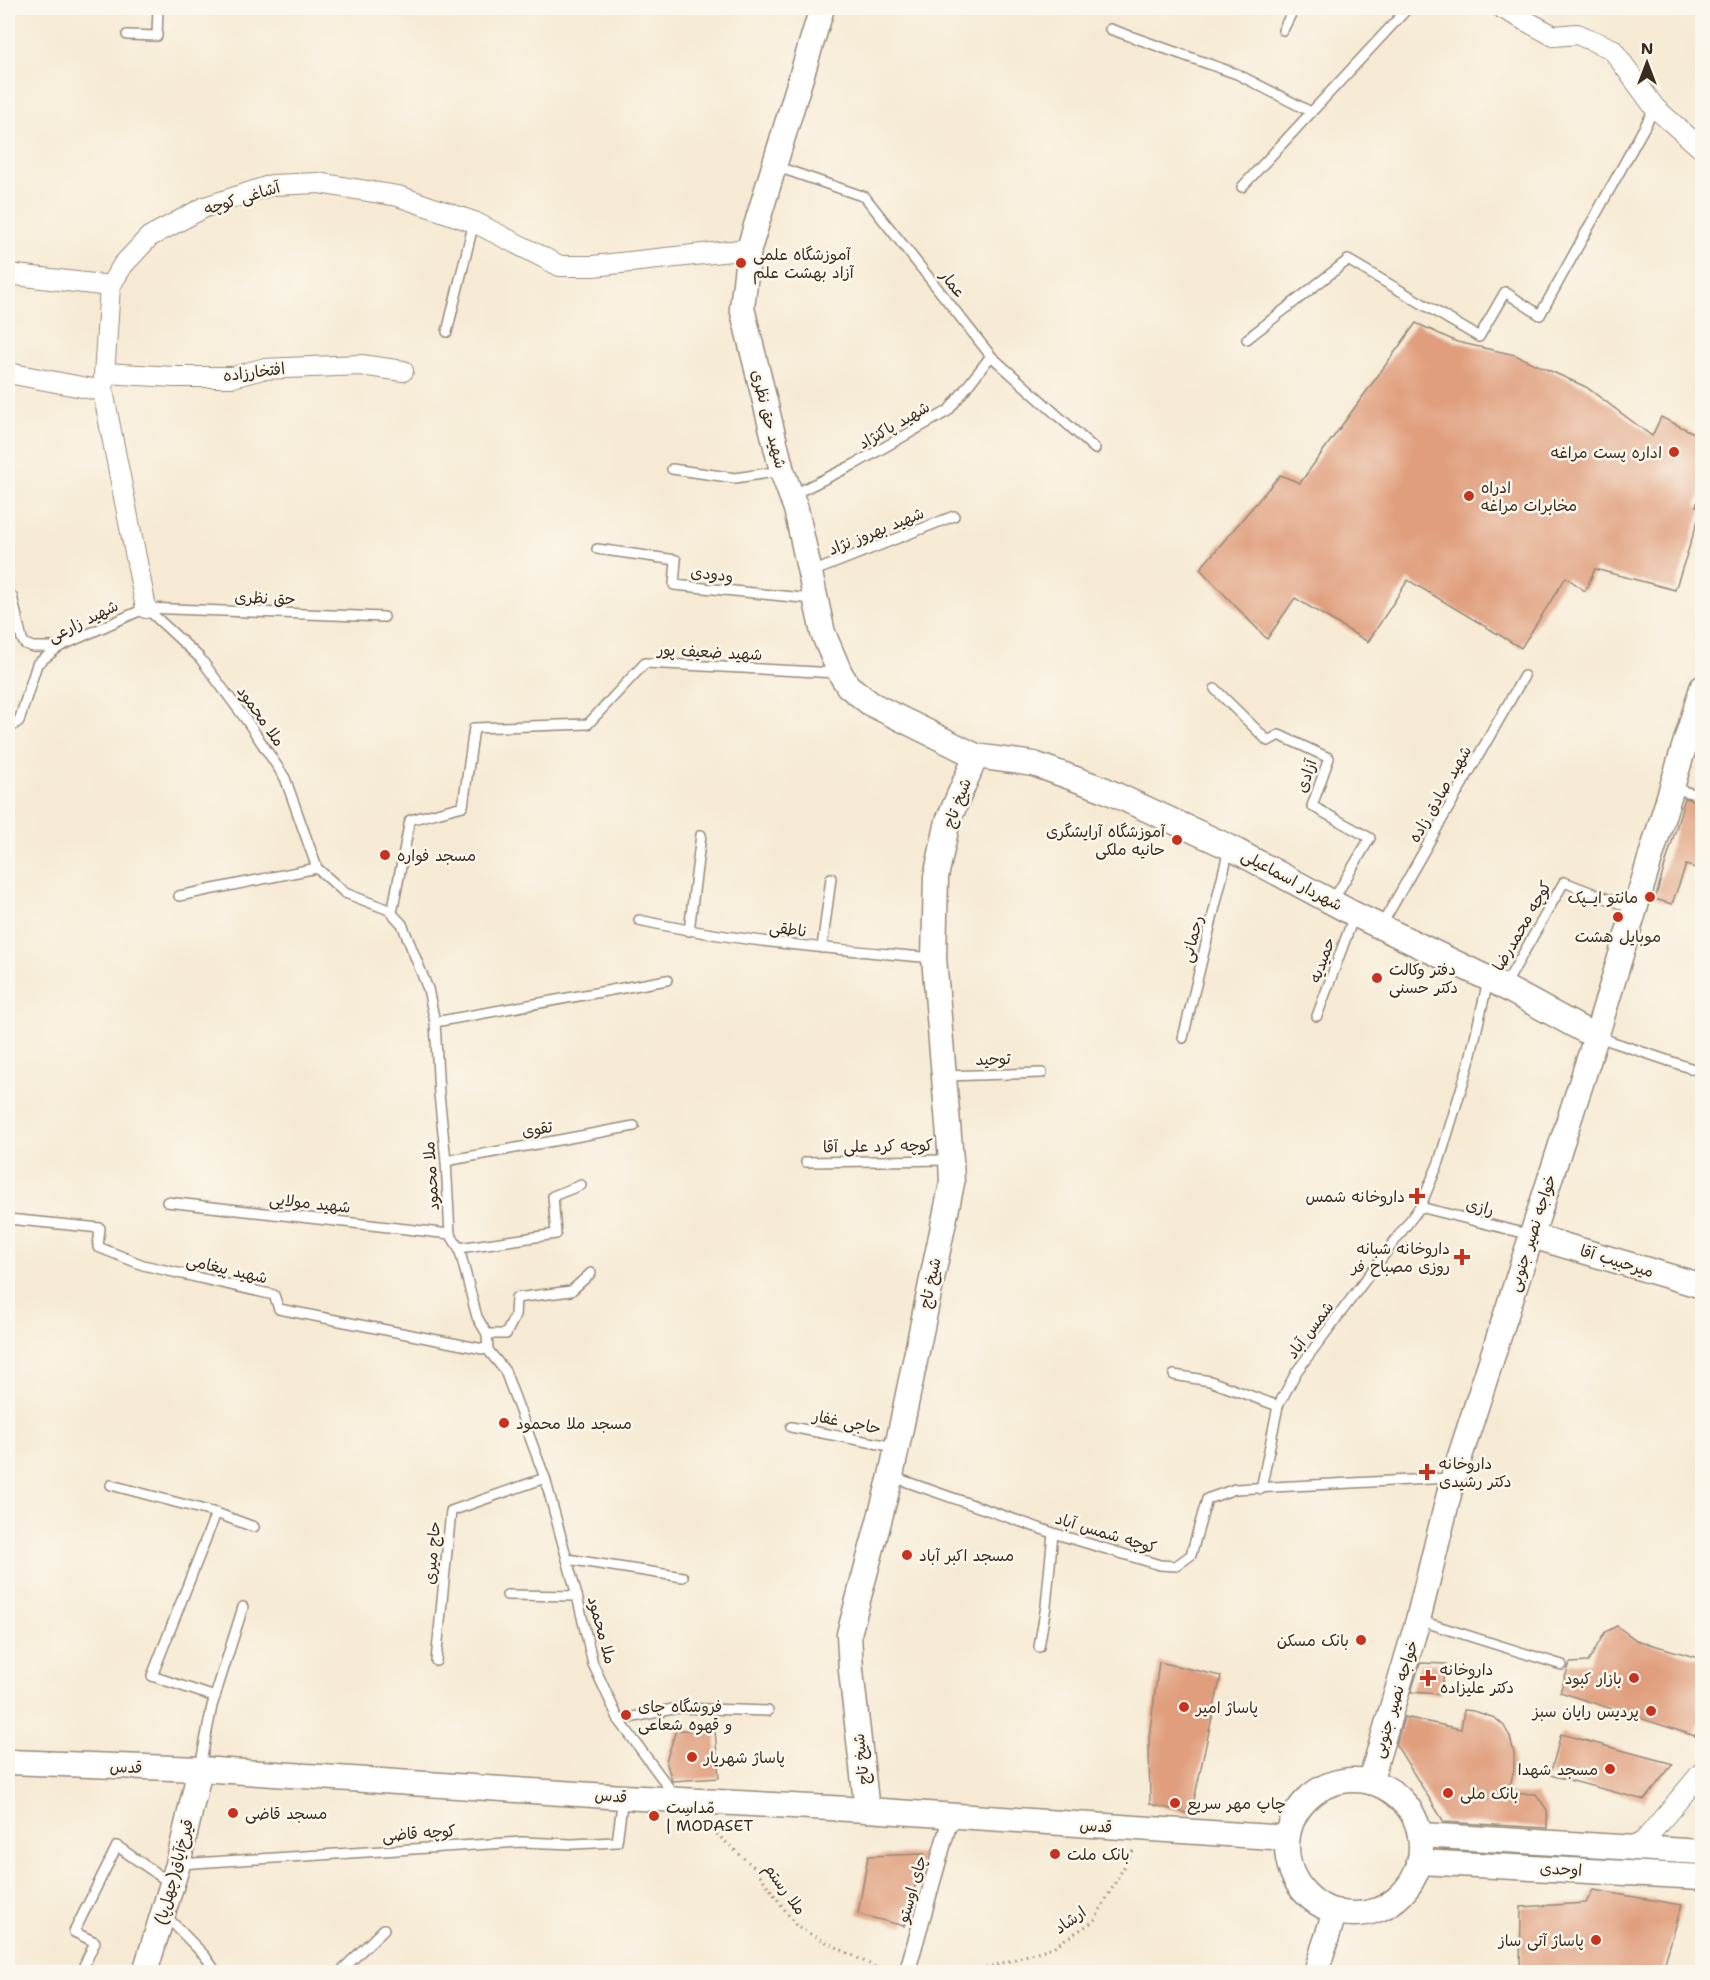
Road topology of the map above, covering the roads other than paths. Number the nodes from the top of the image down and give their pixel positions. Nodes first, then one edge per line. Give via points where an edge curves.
1 (158, 8) edge
2 (822, 8) edge
3 (1294, 8) edge
4 (1408, 8) edge
5 (1502, 8) edge
6 (1110, 29) dead end
7 (1283, 30) dead end
8 (127, 35) dead end
9 (1655, 108) junction
10 (1311, 112) junction
11 (1702, 149) edge
12 (775, 166) junction
13 (1242, 187) dead end
14 (474, 222) junction
15 (748, 249) junction
16 (8, 274) edge
17 (110, 286) junction
18 (447, 332) dead end
19 (1247, 339) dead end
20 (991, 356) junction
21 (403, 371) dead end
22 (8, 373) edge
23 (104, 382) junction
24 (1095, 449) dead end
25 (672, 469) dead end
26 (782, 471) junction
27 (792, 495) junction
28 (954, 516) dead end
29 (597, 549) dead end
30 (810, 573) junction
31 (12, 596) dead end
32 (815, 600) junction
33 (146, 608) junction
34 (384, 617) dead end
35 (59, 647) junction
36 (840, 673) junction
37 (1524, 676) dead end
38 (1702, 688) edge
39 (1215, 689) dead end
40 (8, 729) edge
41 (976, 756) junction
42 (1672, 788) junction
43 (1702, 796) edge
44 (701, 835) dead end
45 (1229, 847) junction
46 (317, 868) junction
47 (831, 878) dead end
48 (179, 896) dead end
49 (1332, 902) junction
50 (1634, 909) junction
51 (392, 913) junction
52 (1354, 914) junction
53 (639, 920) dead end
54 (1381, 926) junction
55 (689, 931) junction
56 (822, 948) junction
57 (934, 958) junction
58 (667, 980) dead end
59 (1497, 983) junction
60 (1317, 1016) dead end
61 (435, 1022) junction
62 (1596, 1037) junction
63 (1183, 1038) dead end
64 (1702, 1072) edge
65 (1042, 1073) dead end
66 (944, 1076) junction
67 (634, 1126) dead end
68 (951, 1160) junction
69 (446, 1161) junction
70 (806, 1162) dead end
71 (581, 1185) dead end
72 (167, 1202) dead end
73 (1420, 1207) junction
74 (8, 1219) edge
75 (450, 1234) junction
76 (1532, 1236) junction
77 (459, 1248) junction
78 (591, 1273) dead end
79 (1702, 1286) edge
80 (487, 1335) junction
81 (488, 1350) junction
82 (1174, 1375) dead end
83 (1278, 1406) junction
84 (791, 1427) dead end
85 (897, 1447) junction
86 (891, 1476) junction
87 (544, 1478) junction
88 (1453, 1478) junction
89 (111, 1485) dead end
90 (1261, 1489) junction
91 (216, 1513) junction
92 (254, 1527) dead end
93 (1053, 1533) junction
94 (567, 1559) junction
95 (683, 1577) dead end
96 (507, 1595) dead end
97 (577, 1596) junction
98 (243, 1607) dead end
99 (1418, 1620) junction
100 (1039, 1647) dead end
101 (436, 1661) dead end
102 (1562, 1665) dead end
103 (214, 1697) junction
104 (768, 1711) dead end
105 (620, 1720) junction
106 (8, 1762) edge
107 (200, 1769) junction
108 (1702, 1772) edge
109 (1370, 1782) junction
110 (623, 1797) junction
111 (678, 1801) junction
112 (867, 1810) junction
113 (951, 1816) junction
114 (1420, 1835) junction
115 (1287, 1838) junction
116 (1633, 1848) junction
117 (1702, 1852) edge
118 (1419, 1862) junction
119 (175, 1874) junction
120 (1702, 1877) edge
121 (1335, 1911) junction
122 (164, 1914) junction
123 (384, 1929) dead end
124 (81, 1972) edge
125 (145, 1972) edge
126 (216, 1972) edge
127 (340, 1972) edge
128 (907, 1972) edge
129 (1316, 1972) edge

1 - 8 lane via 157,36
2 - 12 street, شهید حق نظری
3 - 7 lane
4 - 10 lane
5 - 9 street via 1554,36 1577,34 1612,49
6 - 10 lane via 1237,74
9 - 11 street
9 - 19 lane via 1540,315 1505,292 1479,337 1348,260
10 - 13 lane
12 - 15 street, شهید حق نظری
12 - 20 lane, عمار via 865,197
14 - 15 street, آشاغی کوچه via 560,266
14 - 17 street, آشاغی کوچه via 398,196 318,183 272,186 205,207 149,237
14 - 18 lane
15 - 26 street, شهید حق نظری via 742,308
16 - 17 street
17 - 23 street
20 - 24 lane, عمار
20 - 27 lane, شهید پاکنژاد via 948,411
21 - 23 street, افتخارزاده via 361,365 262,369 233,377
22 - 23 street, افتخارزاده
23 - 33 street
25 - 26 lane via 735,478
26 - 27 street, شهید حق نظری
27 - 30 street, شهید حق نظری
28 - 30 lane, شهید بهروز نژاد
29 - 32 lane, ودودی via 676,560 674,585
30 - 32 street, شهید حق نظری
31 - 35 lane via 26,644
32 - 36 street, شهید حق نظری via 823,633
33 - 34 lane, حق نظری
33 - 35 lane, شهید زارعی
33 - 46 lane, ملا محمود via 200,658 279,768
35 - 40 lane, شهید زارعی via 37,664 19,721
36 - 41 street, شهید حق نظری via 848,686 871,704
36 - 51 lane, شهید ضعیف پور via 645,663 588,724 474,728 464,807 410,820
37 - 54 lane, شهید صادق زاده
38 - 42 street, خواجه نصیر جنوبی
39 - 49 lane, آزادی via 1268,741 1279,735 1329,758 1312,806 1370,838
41 - 45 street, شهردار اسماعیلی via 1034,764 1103,789
41 - 57 street, شیخ تاج via 948,821 936,877
42 - 43 lane
42 - 50 street, خواجه نصیر جنوبی
44 - 55 lane
45 - 49 street, شهردار اسماعیلی
45 - 63 lane, رحمانی
46 - 48 lane
46 - 51 lane, ملا محمود via 345,893
47 - 56 lane
49 - 52 street, شهردار اسماعیلی
50 - 59 lane, کوچه محمدرضا via 1564,882
50 - 62 street, خواجه نصیر جنوبی
51 - 61 lane, ملا محمود via 407,934 428,989
52 - 54 street, شهردار اسماعیلی
52 - 60 lane, حمیدیه
53 - 55 lane, ناطقی
54 - 59 street, شهردار اسماعیلی
55 - 56 lane, ناطقی
56 - 57 lane, ناطقی
57 - 66 street, شیخ تاج
58 - 61 lane
59 - 62 street, شهردار اسماعیلی
59 - 73 lane, شمس آباد via 1439,1162
61 - 69 lane, ملا محمود
62 - 64 lane
62 - 76 street, خواجه نصیر جنوبی
65 - 66 lane, توحید
66 - 68 street, شیخ تاج
67 - 69 lane, تقوی
68 - 70 lane, کوچه کرد علی آقا
68 - 85 street, شیخ تاج via 952,1183
69 - 75 lane, ملا محمود
71 - 77 lane via 553,1196 556,1234
72 - 75 lane, شهید مولایی
73 - 76 lane, رازی
73 - 83 lane, شمس آباد via 1297,1371
74 - 81 lane, شهید پیغامی via 100,1228 98,1247 143,1265 274,1295 279,1309
75 - 77 lane, ملا محمود
76 - 79 street, میرحبیب آقا
76 - 88 street, خواجه نصیر جنوبی
77 - 80 lane, ملا محمود via 477,1317
78 - 80 lane via 571,1291 516,1298 506,1334
80 - 81 lane, ملا محمود
81 - 87 lane, ملا محمود via 505,1371
82 - 83 lane via 1210,1381
83 - 90 lane, شمس آباد
84 - 85 lane, حاجی غفار
85 - 86 street, شیخ تاج
86 - 93 lane, کوچه شمس آباد
86 - 112 street, شیخ تاج via 849,1634
87 - 94 lane, ملا محمود
87 - 101 lane, حاج میری via 451,1511
88 - 90 lane, کوچه شمس آباد
88 - 99 street, خواجه نصیر جنوبی
89 - 91 lane
90 - 93 lane, کوچه شمس آباد via 1235,1489 1207,1499 1191,1555 1176,1566 1160,1565
91 - 92 lane
91 - 103 lane via 152,1676
93 - 100 lane
94 - 95 lane
94 - 97 lane, ملا محمود
96 - 97 lane
97 - 105 lane, ملا محمود via 593,1664
98 - 103 lane
99 - 102 lane
99 - 109 street, خواجه نصیر جنوبی
103 - 107 lane
104 - 105 lane via 678,1707
105 - 111 lane, ملا محمود
106 - 107 street, قدس
107 - 110 street, قدس
107 - 119 street, قیرخ‌آیاق(چهل‌پا)
108 - 116 street via 1644,1841
109 - 114 street via 1385,1787 1408,1807
109 - 115 street via 1348,1780 1326,1785 1307,1798 1293,1816
110 - 111 street, قدس
110 - 119 lane, کوچه قاضی via 617,1842 522,1842
111 - 112 street, قدس
112 - 113 street, قدس
113 - 115 street, قدس
113 - 128 street, چای اوستو
114 - 116 street, اوحدی
114 - 118 street
115 - 121 street via 1294,1878 1318,1904
116 - 117 street, اوحدی
118 - 120 street, اوحدی
118 - 121 street via 1411,1882 1387,1904 1356,1914
119 - 122 street, قیرخ‌آیاق(چهل‌پا)
119 - 124 lane via 117,1846 74,1932 95,1942
121 - 129 street
122 - 125 street, قیرخ‌آیاق(چهل‌پا)
122 - 126 lane
123 - 127 lane

